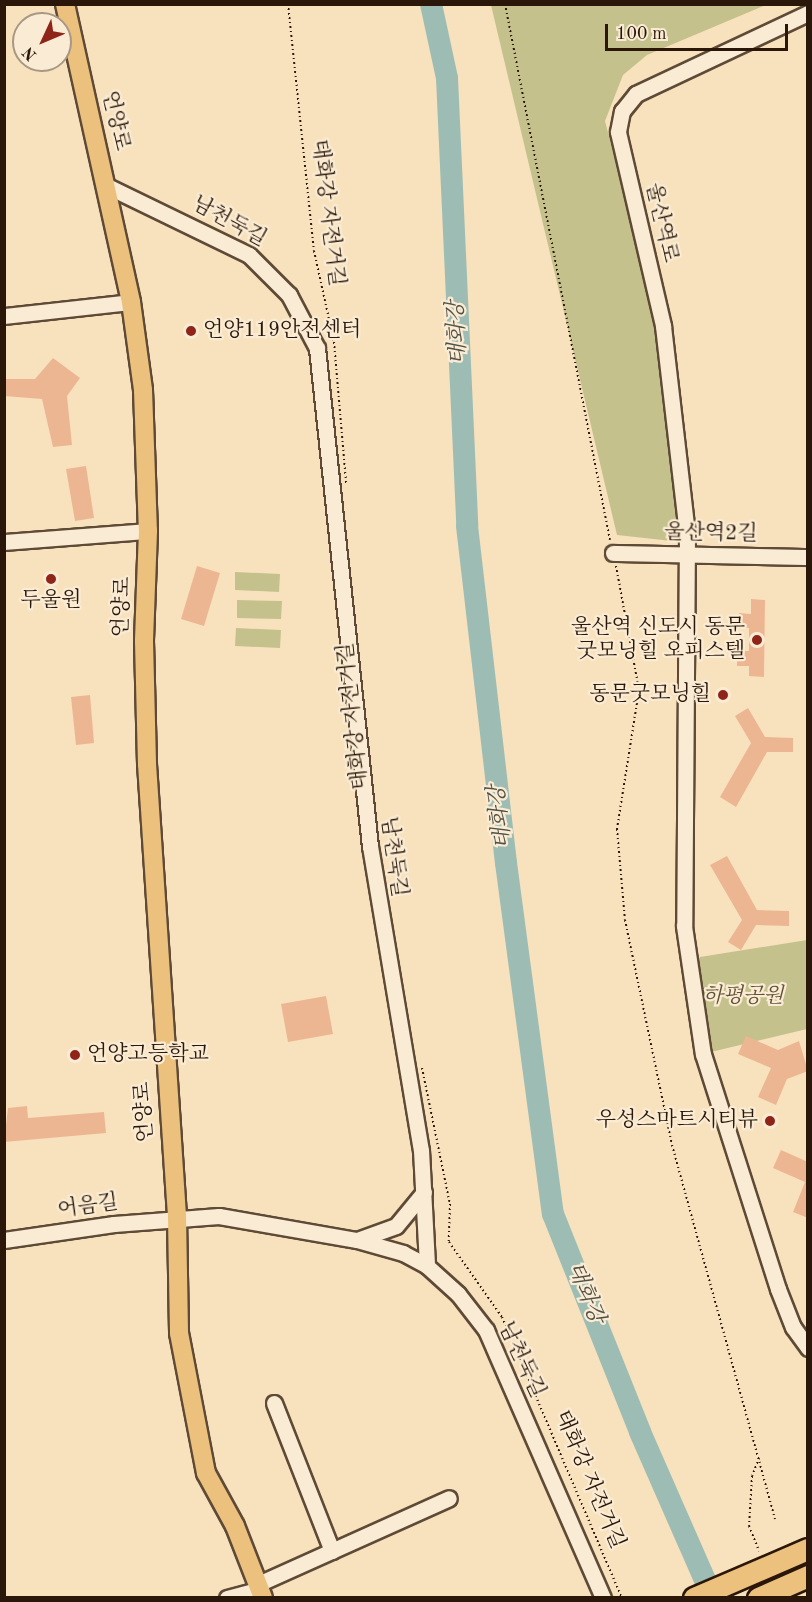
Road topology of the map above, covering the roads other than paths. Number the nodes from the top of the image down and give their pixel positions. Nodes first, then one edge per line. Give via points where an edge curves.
1 (65, 4) edge
2 (807, 14) edge
3 (107, 186) junction
4 (131, 302) junction
5 (4, 316) edge
6 (148, 531) junction
7 (4, 542) edge
8 (613, 553) road end
9 (687, 554) junction
10 (807, 557) edge
11 (424, 1192) junction
12 (177, 1217) junction
13 (4, 1240) edge
14 (357, 1240) junction
15 (427, 1266) junction
16 (807, 1348) edge
17 (274, 1403) dead end
18 (450, 1498) dead end
19 (807, 1549) edge
20 (332, 1551) junction
21 (807, 1576) edge
22 (261, 1590) edge
23 (227, 1598) edge
24 (603, 1598) edge
25 (694, 1598) edge
26 (758, 1598) edge

1 - 3 main road, 언양로
2 - 9 street, 울산역로 via 636,94 622,111 618,132 663,326
3 - 4 main road, 언양로
3 - 11 street, 남천둑길 via 249,255 290,295 317,348 359,764 387,963 421,1150
4 - 5 street
4 - 6 main road, 언양로 via 143,390
6 - 7 street
6 - 12 main road, 언양로 via 144,641 147,764
8 - 9 street, 울산역2길
9 - 10 street, 울산역2길
9 - 16 street, 울산역로 via 684,926 703,1054 778,1289 793,1328
11 - 14 street via 396,1226
11 - 15 street, 남천둑길
12 - 13 street, 어음길
12 - 14 street via 219,1216
12 - 22 main road, 언양로 via 179,1333 195,1429 206,1473 235,1526
14 - 15 street via 403,1253
15 - 24 street, 남천둑길 via 458,1294 486,1330
17 - 20 street
18 - 20 street
19 - 25 highway, bridge
20 - 22 street
21 - 26 highway, bridge
22 - 23 street

